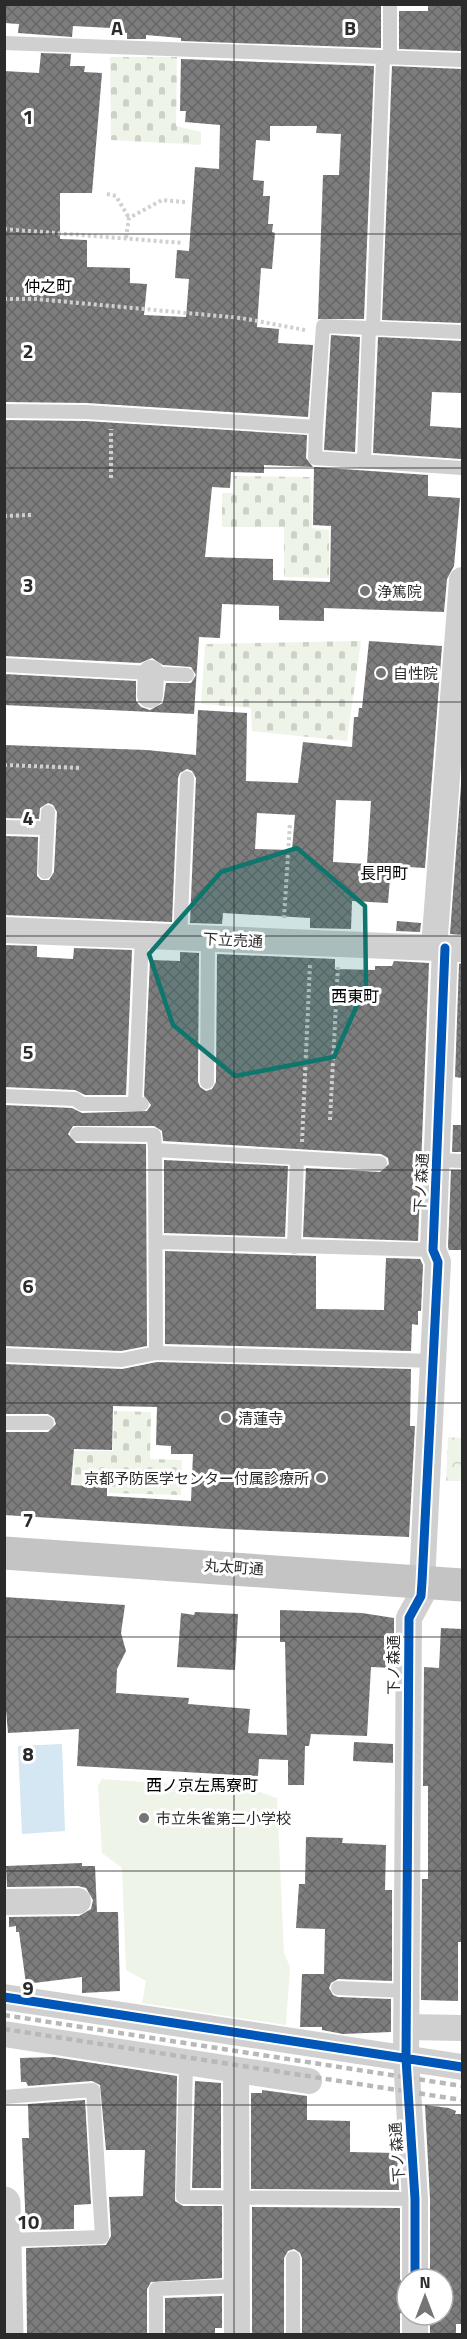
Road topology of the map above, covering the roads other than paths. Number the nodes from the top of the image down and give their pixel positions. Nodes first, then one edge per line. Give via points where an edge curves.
1 (390, 4) edge
2 (4, 43) edge
3 (387, 57) junction
4 (462, 60) edge
5 (371, 328) junction
6 (462, 332) edge
7 (4, 411) edge
8 (316, 427) junction
9 (364, 461) junction
10 (462, 468) edge
11 (462, 580) edge
12 (4, 665) edge
13 (187, 675) dead end
14 (457, 703) edge
15 (455, 769) edge
16 (187, 778) dead end
17 (48, 812) dead end
18 (4, 827) edge
19 (47, 828) junction
20 (45, 872) dead end
21 (4, 930) edge
22 (142, 935) junction
23 (180, 937) junction
24 (208, 938) junction
25 (447, 948) edge
26 (207, 1082) dead end
27 (4, 1096) edge
28 (77, 1134) dead end
29 (155, 1150) junction
30 (299, 1158) junction
31 (450, 1160) edge
32 (380, 1163) dead end
33 (157, 1242) junction
34 (294, 1247) junction
35 (433, 1250) junction
36 (156, 1353) junction
37 (4, 1356) edge
38 (434, 1361) junction
39 (4, 1423) edge
40 (47, 1423) dead end
41 (4, 1553) edge
42 (462, 1585) edge
43 (422, 1589) junction
44 (78, 1901) dead end
45 (4, 1902) edge
46 (338, 1988) dead end
47 (406, 1990) junction
48 (4, 1997) edge
49 (407, 2027) junction
50 (462, 2028) edge
51 (4, 2034) edge
52 (406, 2058) junction
53 (186, 2062) junction
54 (462, 2067) edge
55 (236, 2070) junction
56 (309, 2081) dead end
57 (4, 2097) edge
58 (236, 2198) junction
59 (415, 2199) junction
60 (4, 2203) edge
61 (6, 2240) edge
62 (293, 2258) dead end
63 (415, 2267) edge
64 (6, 2282) edge
65 (237, 2286) junction
66 (7, 2334) edge
67 (156, 2334) edge
68 (237, 2334) edge
69 (293, 2334) edge

1 - 3 lane
2 - 3 lane
3 - 4 lane
3 - 5 lane
5 - 6 lane
5 - 8 lane via 323,326
5 - 9 lane
7 - 8 lane
8 - 9 lane via 315,458
9 - 10 lane
11 - 14 street, 下ノ森通
12 - 13 lane via 150,684
14 - 15 street, 下ノ森通
15 - 25 street, 下ノ森通
16 - 23 lane
17 - 19 lane
18 - 19 lane
19 - 20 lane
21 - 22 street, 下立売通
22 - 23 street, 下立売通
22 - 27 lane via 139,1104 82,1104 75,1099
23 - 24 street, 下立売通
24 - 25 street, 下立売通
24 - 26 lane
25 - 31 street, 下ノ森通
28 - 29 lane via 154,1135
29 - 30 lane
29 - 33 lane
30 - 32 lane
30 - 34 lane
31 - 35 street, 下ノ森通
33 - 34 lane
33 - 36 lane
34 - 35 lane
35 - 38 street, 下ノ森通 via 438,1262
36 - 37 lane via 122,1360
36 - 38 lane
38 - 43 street, 下ノ森通
39 - 40 lane
41 - 43 main road, 丸太町通
42 - 43 main road, 丸太町通
43 - 47 street, 下ノ森通 via 409,1618
44 - 45 street
46 - 47 lane
47 - 49 street, 下ノ森通
48 - 52 street
49 - 50 street
49 - 52 street, 下ノ森通
51 - 53 street
52 - 54 street
52 - 59 street, 下ノ森通
53 - 55 street
53 - 58 lane via 183,2198
55 - 56 street
55 - 58 street
57 - 61 lane via 93,2090 102,2237
58 - 59 lane
58 - 65 street
59 - 63 street, 下ノ森通
60 - 61 street
61 - 64 street
62 - 69 lane
64 - 66 street
65 - 67 lane via 156,2289
65 - 68 street

